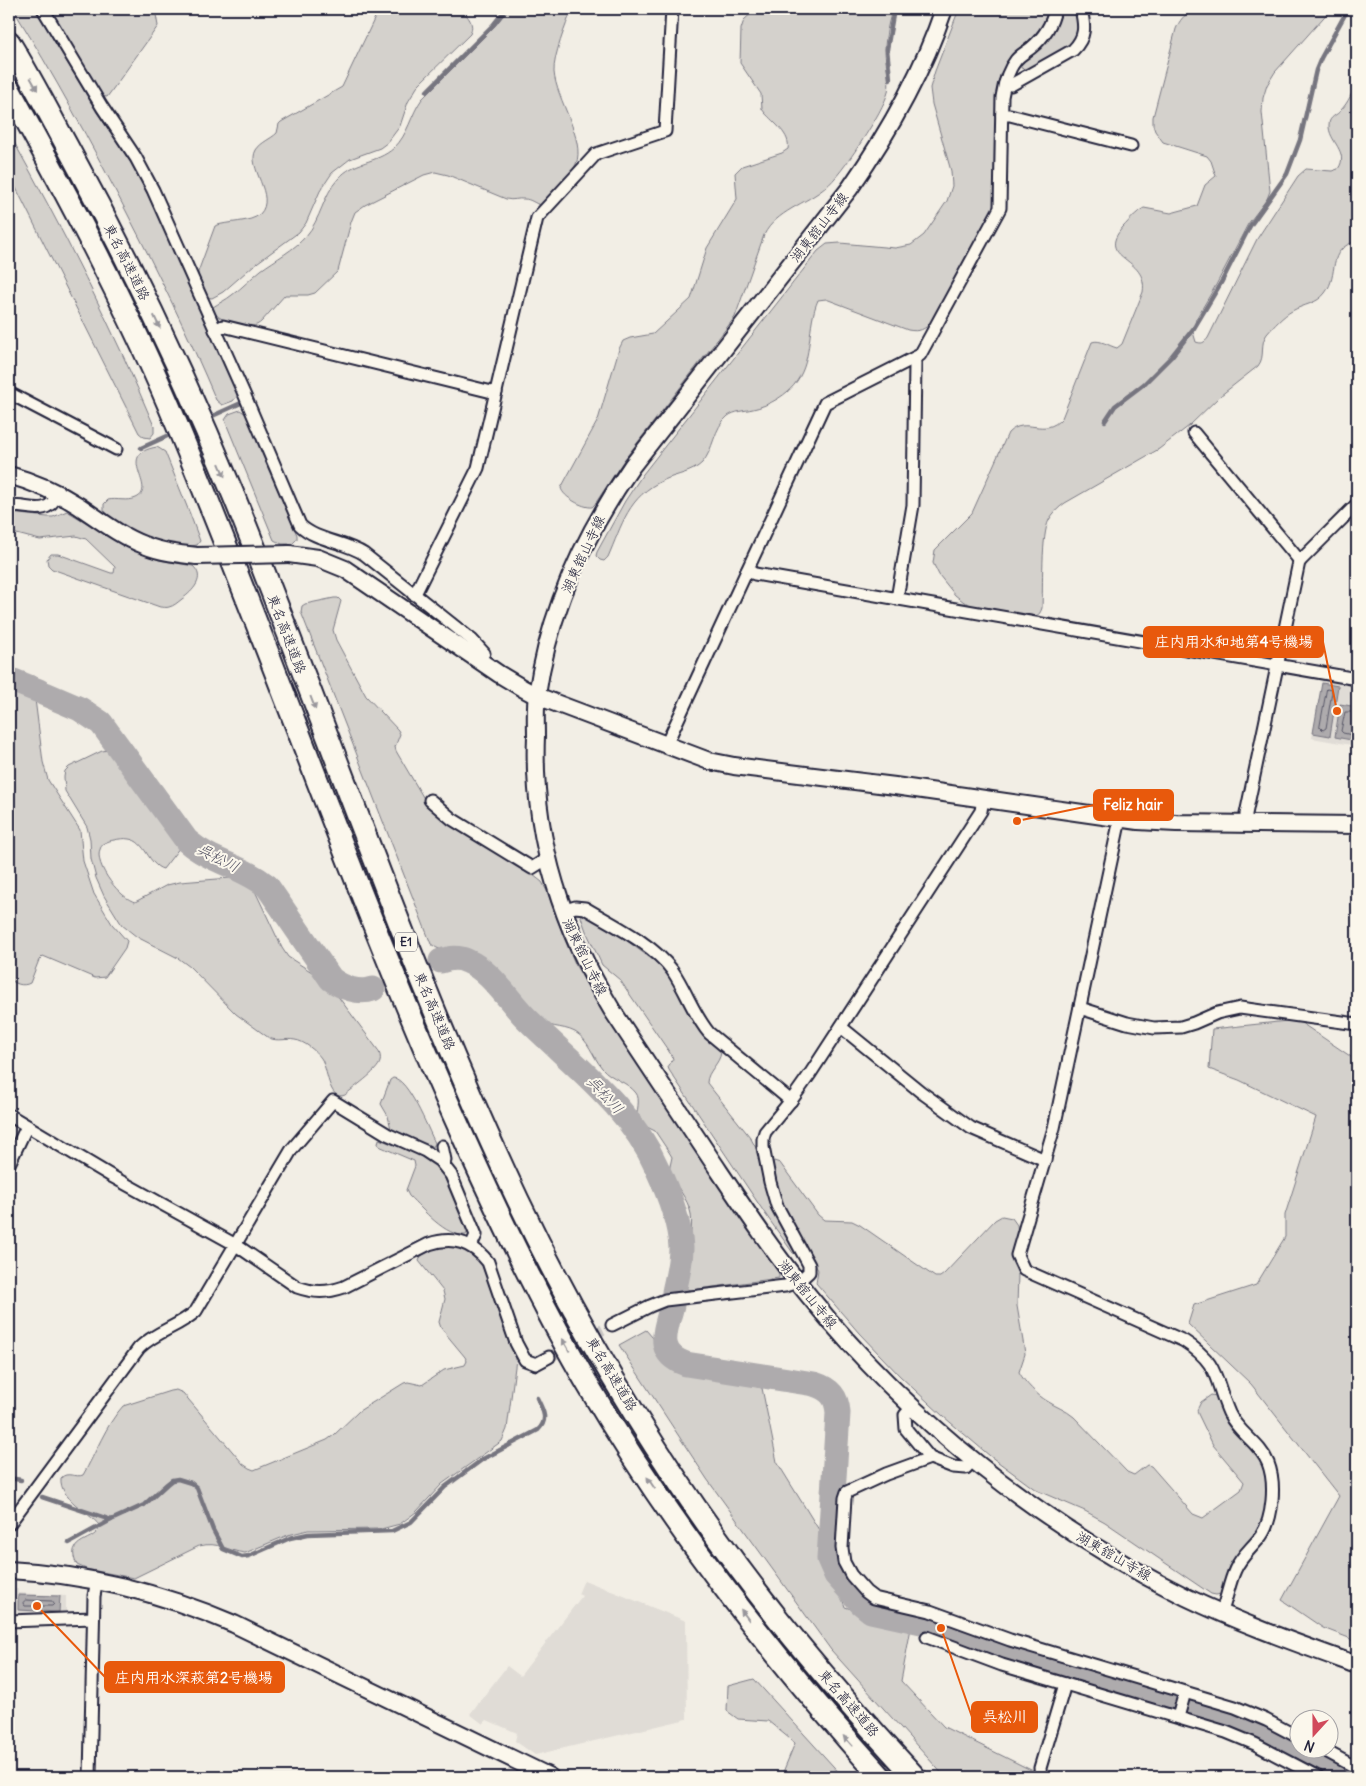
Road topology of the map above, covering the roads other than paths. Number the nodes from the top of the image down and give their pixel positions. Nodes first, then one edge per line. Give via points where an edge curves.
1 (42, 9) edge
2 (672, 9) edge
3 (944, 9) edge
4 (1055, 9) edge
5 (1082, 9) edge
6 (9, 42) edge
7 (1005, 83) junction
8 (9, 89) edge
9 (1002, 115) junction
10 (1131, 146) dead end
11 (215, 330) junction
12 (913, 358) junction
13 (9, 393) edge
14 (496, 393) junction
15 (1194, 433) dead end
16 (116, 449) dead end
17 (9, 475) edge
18 (58, 494) junction
19 (1357, 504) edge
20 (9, 506) edge
21 (1300, 561) junction
22 (747, 570) junction
23 (413, 594) junction
24 (897, 599) junction
25 (478, 660) junction
26 (1278, 665) junction
27 (1357, 678) edge
28 (537, 696) junction
29 (666, 745) junction
30 (983, 798) junction
31 (430, 800) dead end
32 (1120, 818) junction
33 (1246, 823) junction
34 (1357, 824) edge
35 (548, 861) junction
36 (563, 911) junction
37 (1080, 1008) junction
38 (1357, 1024) edge
39 (841, 1027) junction
40 (791, 1101) junction
41 (9, 1115) edge
42 (28, 1126) junction
43 (442, 1146) dead end
44 (1045, 1160) junction
45 (442, 1163) junction
46 (9, 1164) edge
47 (236, 1245) junction
48 (471, 1246) junction
49 (798, 1282) junction
50 (612, 1325) tunnel mouth
51 (549, 1357) tunnel mouth
52 (912, 1407) junction
53 (930, 1458) junction
54 (973, 1460) junction
55 (9, 1524) edge
56 (9, 1570) edge
57 (97, 1580) junction
58 (1221, 1613) junction
59 (94, 1618) junction
60 (9, 1621) edge
61 (928, 1638) dead end
62 (1357, 1665) edge
63 (1065, 1684) junction
64 (1185, 1693) junction
65 (1178, 1716) junction
66 (1288, 1732) edge
67 (1338, 1758) edge
68 (1357, 1768) edge
69 (90, 1777) edge
70 (550, 1777) edge
71 (881, 1777) edge
72 (915, 1777) edge
73 (1041, 1777) edge
74 (1318, 1777) edge

1 - 11 street via 144,174
2 - 14 street via 665,132 596,154 537,218
3 - 28 main road, 湖東舘山寺線 via 912,86 868,163 608,501 567,584 547,649
4 - 7 street via 1046,32 1017,58
5 - 7 street via 1084,35 1073,50 1010,85
6 -> 72 highway, 東名高速道路 / E1 via 140,284 189,392 233,496 403,935 519,1202 569,1300 652,1440 710,1527 783,1625 856,1713
7 - 9 street
71 -> 8 highway, 東名高速道路 / E1 via 759,1634 690,1541 588,1385 547,1309 498,1213 435,1074 167,402 119,297
9 - 10 street
9 - 12 street via 1000,208 920,355
11 - 14 street via 223,326
11 - 23 street via 300,525 313,534 357,550
12 - 22 street via 825,403
12 - 24 street via 913,506
13 - 16 street
14 - 23 street via 478,468
15 - 21 street
17 - 18 main road
18 - 20 street via 44,509
18 - 25 main road, bridge via 145,546 197,556 289,554 318,558 345,569
19 - 21 street
21 - 26 street
22 - 24 street
22 - 29 street
23 - 25 street via 484,652
24 - 26 street
25 - 28 main road
26 - 27 street
26 - 33 street
28 - 29 main road
28 - 35 main road, 湖東舘山寺線 via 536,778
29 - 30 main road via 734,766
30 - 32 main road
30 - 39 street via 981,810
31 - 35 street via 452,819 532,868
32 - 33 main road via 1157,822
32 - 37 street
33 - 34 main road
35 - 36 main road, 湖東舘山寺線
36 - 40 street via 585,908 653,950 672,970 708,1033
36 - 49 main road, 湖東舘山寺線 via 584,962 612,1010 754,1223
37 - 38 street via 1154,1028 1181,1027 1240,1008
37 - 44 street
39 - 40 street
39 - 44 street via 971,1128
40 - 49 street via 769,1126 762,1140 775,1200 810,1268
41 - 42 street
42 - 46 street
42 - 47 street
43 - 45 street via 445,1160
44 - 58 street via 1016,1255 1024,1270 1184,1341 1197,1350 1216,1374 1235,1425 1263,1453 1269,1465 1272,1477 1270,1516 1235,1570
45 - 47 street via 433,1155 387,1134 333,1101 292,1149
45 - 48 street via 451,1175 476,1235
47 - 48 street via 297,1287 320,1292 344,1287 439,1240
47 - 55 street via 196,1311 182,1322 151,1337 139,1348
48 - 51 street via 488,1262 525,1360 536,1364
49 - 50 street via 666,1300
49 - 52 main road, 湖東舘山寺線 via 853,1348
52 - 53 street via 905,1415 906,1429
52 - 54 main road, 湖東舘山寺線
53 - 54 street via 953,1467 966,1468
53 - 64 street via 847,1492 842,1555 847,1569 866,1592 879,1599 930,1611 1010,1640
54 - 58 main road, 湖東舘山寺線 via 1030,1504 1106,1553
56 - 57 main road
57 - 59 street
57 - 70 main road via 163,1597 211,1614
58 - 62 main road, 湖東舘山寺線
59 - 60 street
59 - 69 street
61 - 63 street
63 - 65 street
63 - 73 street via 1040,1768
64 - 65 street
64 - 66 street via 1235,1707
65 - 74 street via 1240,1738
67 - 68 street

